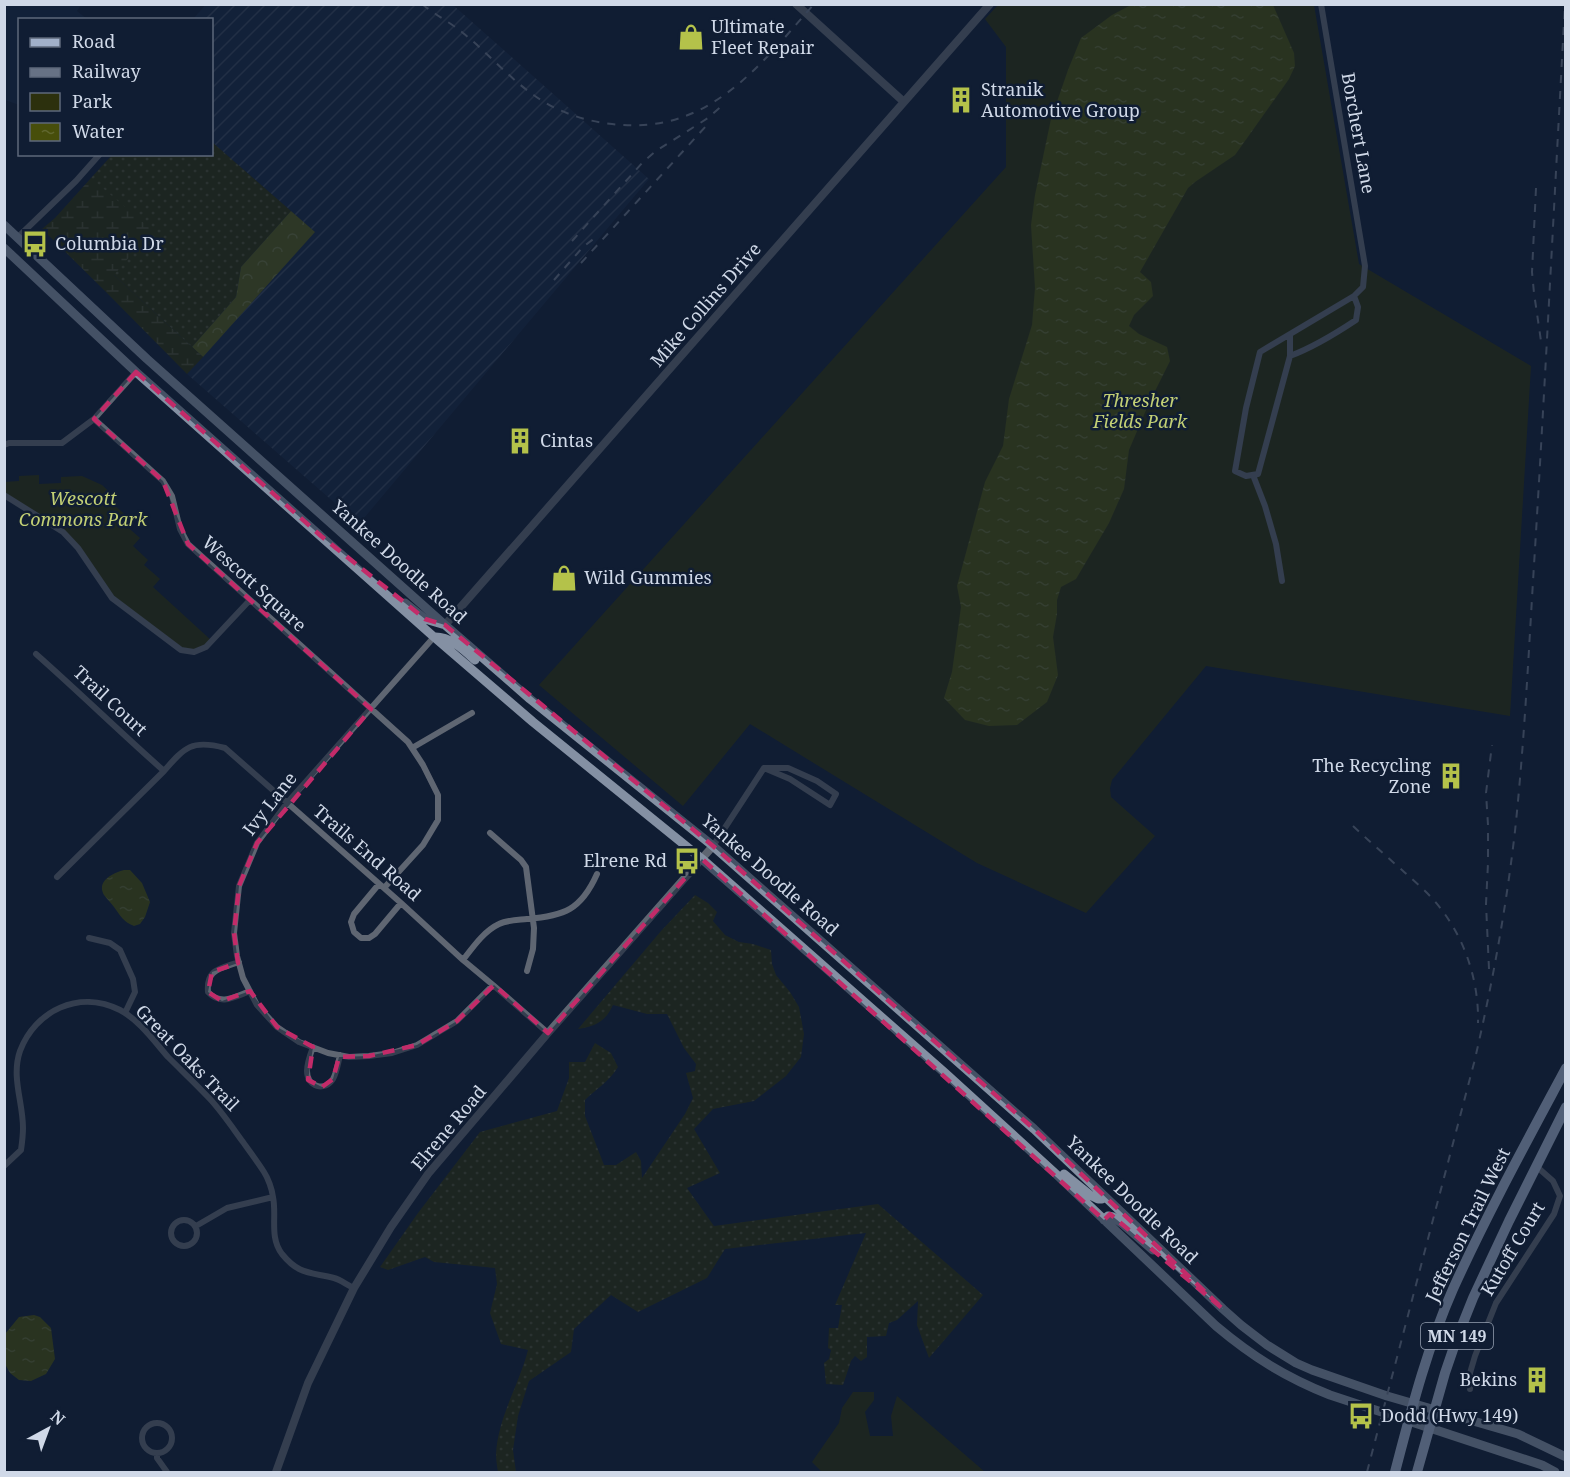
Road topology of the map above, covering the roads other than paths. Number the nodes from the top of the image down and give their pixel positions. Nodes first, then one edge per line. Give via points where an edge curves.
1 (796, 4) edge
2 (990, 4) edge
3 (1321, 4) edge
4 (904, 102) junction
5 (98, 156) edge
6 (4, 225) edge
7 (18, 237) junction
8 (4, 248) edge
9 (1354, 296) junction
10 (1290, 335) junction
11 (1290, 356) junction
12 (136, 372) junction
13 (94, 419) junction
14 (4, 445) edge
15 (1253, 475) junction
16 (4, 495) edge
17 (321, 536) junction
18 (1282, 581) dead end
19 (249, 601) junction
20 (445, 625) junction
21 (434, 637) junction
22 (36, 654) dead end
23 (530, 699) junction
24 (371, 709) junction
25 (471, 713) dead end
26 (412, 748) junction
27 (764, 768) junction
28 (164, 771) junction
29 (288, 803) junction
30 (490, 833) dead end
31 (713, 846) junction
32 (702, 859) junction
33 (597, 874) dead end
34 (57, 877) dead end
35 (381, 886) junction
36 (401, 903) junction
37 (533, 919) junction
38 (89, 938) dead end
39 (463, 960) junction
40 (239, 962) junction
41 (527, 971) dead end
42 (494, 985) junction
43 (250, 991) junction
44 (124, 1013) junction
45 (548, 1033) junction
46 (313, 1047) junction
47 (340, 1055) junction
48 (1566, 1068) edge
49 (1563, 1111) edge
50 (987, 1112) junction
51 (1528, 1139) junction
52 (4, 1166) edge
53 (1536, 1166) junction
54 (273, 1197) junction
55 (1105, 1197) junction
56 (1104, 1220) junction
57 (196, 1226) junction
58 (354, 1288) junction
59 (1223, 1309) junction
60 (1470, 1389) dead end
61 (1413, 1404) junction
62 (1435, 1411) junction
63 (1408, 1421) junction
64 (1429, 1427) junction
65 (157, 1454) junction
66 (1566, 1457) edge
67 (167, 1473) edge
68 (276, 1473) edge
69 (1395, 1473) edge
70 (1417, 1473) edge
71 (1555, 1473) edge

1 - 4 street
2 - 4 street, Mike Collins Drive
3 - 9 street, Borchert Lane via 1365,266 1363,287
4 - 20 street, Mike Collins Drive
5 - 7 street
6 - 7 main road, Yankee Doodle Road
7 - 8 street
7 - 20 main road, Yankee Doodle Road via 147,359
8 - 12 main road, Yankee Doodle Road
9 - 10 street
9 - 11 street via 1358,307 1356,320 1328,339
10 - 11 street
10 - 15 street via 1260,352 1235,471
11 - 15 street via 1258,474
12 - 13 street
12 - 17 main road, Yankee Doodle Road
13 - 14 street via 62,442
13 - 19 street, Wescott Square via 163,481 188,544
15 - 18 street via 1276,544
16 - 19 street via 63,532 112,598 181,650 194,652 206,647
17 - 20 main road via 350,555 425,619
17 - 21 main road, Yankee Doodle Road
19 - 24 street, Wescott Square
20 - 23 main road, Yankee Doodle Road
21 - 23 main road via 450,640
21 - 24 street, Ivy Lane
21 - 32 main road, Yankee Doodle Road via 550,737
22 - 28 street, Trail Court
23 - 31 main road, Yankee Doodle Road
24 - 26 street, Wescott Square
24 - 29 street, Ivy Lane
25 - 26 street
26 - 35 street, Wescott Square via 438,795 438,820 423,845
27 - 27 street via 790,779 830,805 836,794 788,768
27 - 31 street
28 - 29 street, Trails End Road via 191,746 207,743 225,748
28 - 34 street, Trails End Road
29 - 35 street, Trails End Road
29 - 40 street, Ivy Lane via 257,843 239,886 234,933
30 - 37 street via 526,867
31 - 32 street, Elrene Road
31 - 55 main road, Yankee Doodle Road via 1034,1129
32 - 45 street, Elrene Road
32 - 50 main road, Yankee Doodle Road
33 - 37 street via 591,888 576,904 561,914
35 - 36 street, Trails End Road
35 - 36 street, Wescott Square via 354,914 351,922 361,938 375,934
36 - 39 street, Trails End Road
37 - 39 street via 500,923
37 - 41 street via 533,949
38 - 44 street via 120,950 135,992
39 - 42 street, Trails End Road
40 - 43 street, Ivy Lane
40 - 43 street via 212,972 207,992 222,1001
42 - 45 street, Trails End Road
42 - 47 street, Ivy Lane via 458,1021 417,1045 369,1056
43 - 46 street, Ivy Lane via 257,1005 277,1026
44 - 52 street, Great Oaks Trail via 105,1005 74,1003 51,1012 33,1027 20,1052 16,1078 23,1127 21,1150
44 - 54 street, Great Oaks Trail via 228,1121 265,1173
45 - 58 street, Elrene Road via 428,1174
46 - 47 street, Ivy Lane
46 - 47 street via 307,1072 314,1085 328,1085
48 - 51 main road, Jefferson Trail West / MN 149
49 - 53 main road, Jefferson Trail West / MN 149
50 - 55 main road via 993,1110 1087,1194 1098,1199
50 - 56 main road, Yankee Doodle Road
51 - 53 main road via 1534,1146
51 - 61 main road, Jefferson Trail West / MN 149 via 1453,1290
53 - 60 street, Kutoff Court via 1553,1181 1560,1196 1554,1214 1496,1303 1475,1356
53 - 62 main road, Jefferson Trail West / MN 149 via 1469,1308 1444,1373
54 - 57 street via 227,1208
54 - 58 street, Great Oaks Trail via 275,1239 293,1267 336,1278
55 - 59 main road, Yankee Doodle Road
56 - 59 main road via 1108,1216 1116,1219 1216,1308
56 - 63 main road, Yankee Doodle Road via 1216,1326 1257,1358 1308,1386
57 - 57 street via 188,1220 178,1221 172,1230 173,1239 181,1245 191,1244 197,1236
58 - 68 street, Elrene Road via 308,1383
59 - 61 main road, Yankee Doodle Road via 1253,1336 1296,1362
61 - 62 main road, Yankee Doodle Road
61 - 63 main road, Jefferson Trail West / MN 149
62 - 64 main road, Jefferson Trail West / MN 149
62 - 66 main road, Yankee Doodle Road via 1518,1434
63 - 64 main road, Yankee Doodle Road
63 - 69 main road, Jefferson Trail West / MN 149
64 - 70 main road, Jefferson Trail West / MN 149
64 - 71 main road, Yankee Doodle Road via 1542,1465
65 - 65 street via 168,1449 173,1438 168,1427 157,1422 146,1427 141,1438 146,1449
65 - 67 street

